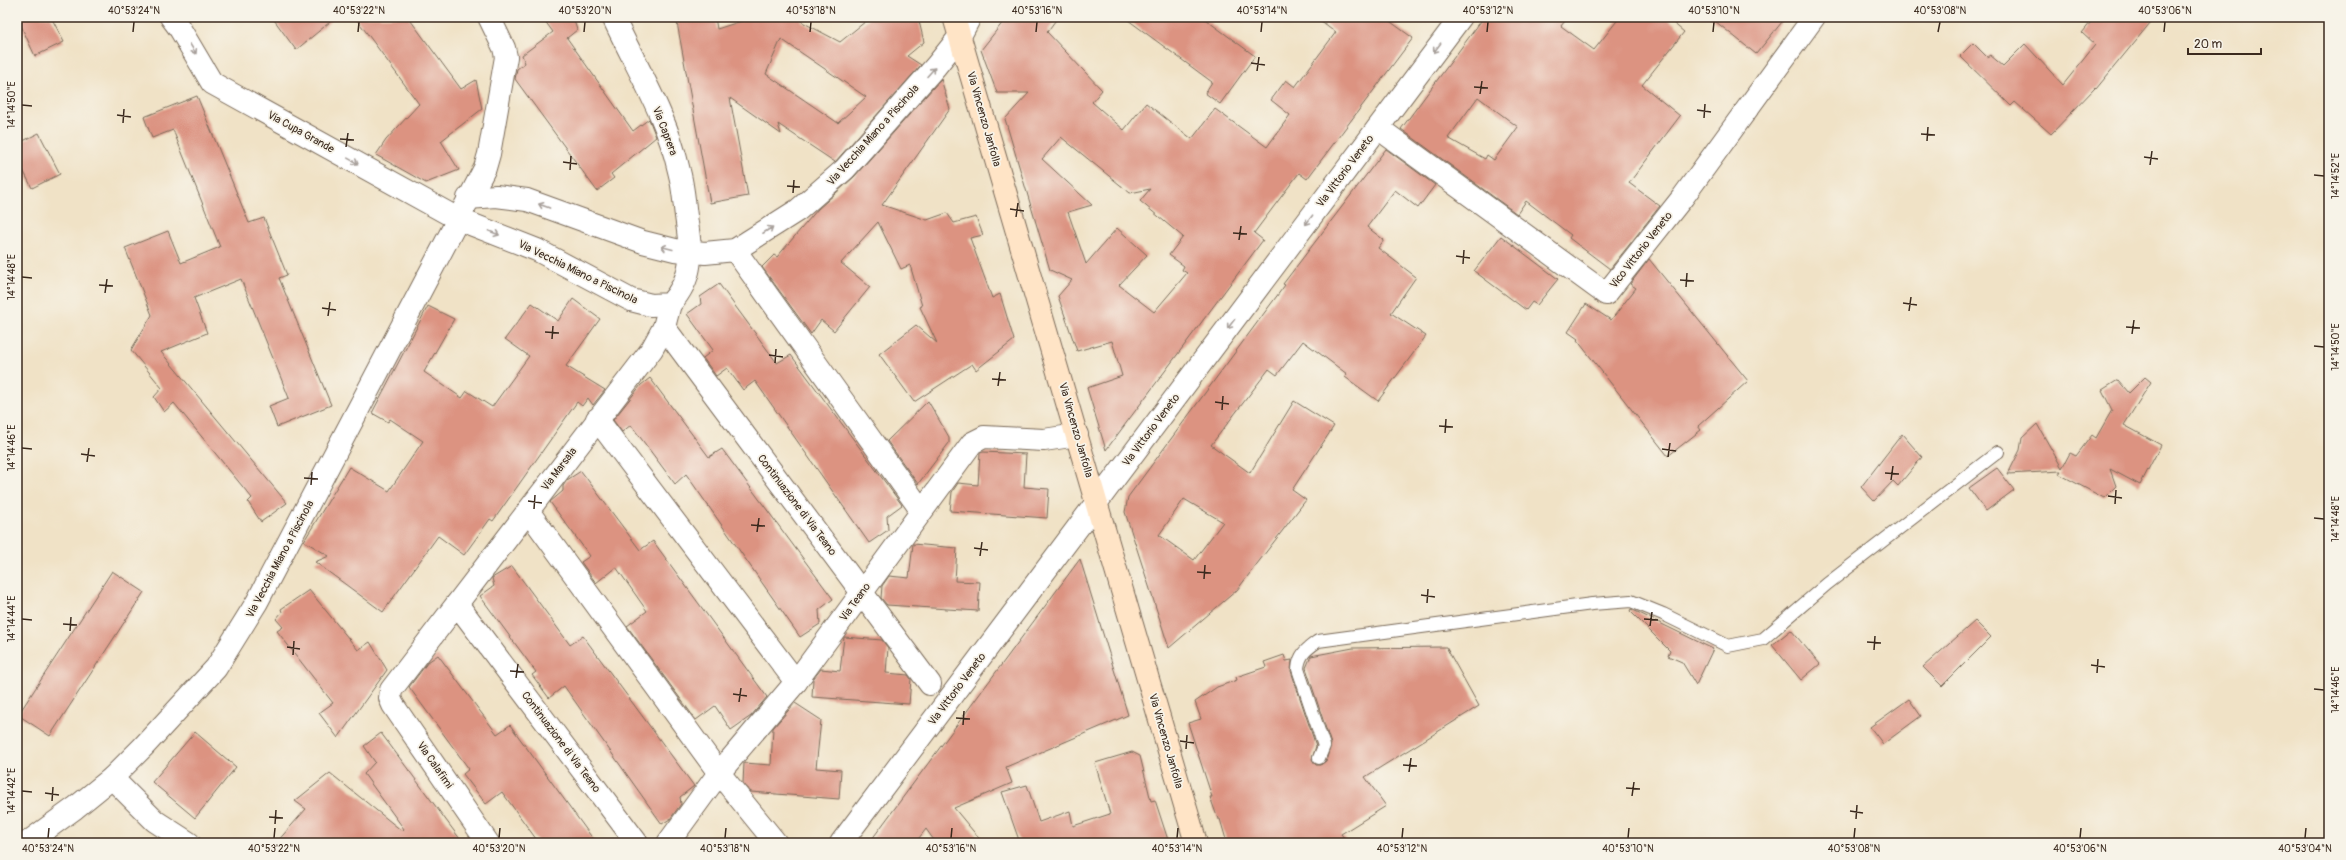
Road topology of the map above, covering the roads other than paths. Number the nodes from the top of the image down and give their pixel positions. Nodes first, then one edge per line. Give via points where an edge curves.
1 (170, 17) edge
2 (488, 17) edge
3 (613, 17) edge
4 (970, 17) edge
5 (1460, 17) edge
6 (1814, 17) edge
7 (957, 26) edge
8 (1378, 128) junction
9 (468, 198) junction
10 (458, 218) junction
11 (735, 250) junction
12 (698, 253) junction
13 (670, 304) junction
14 (664, 327) junction
15 (597, 419) junction
16 (1077, 435) junction
17 (1998, 452) dead end
18 (1097, 502) junction
19 (921, 510) junction
20 (528, 511) junction
21 (862, 592) junction
22 (457, 604) junction
23 (796, 682) junction
24 (930, 684) dead end
25 (394, 686) joint
26 (1319, 758) dead end
27 (719, 773) junction
28 (112, 778) junction
29 (27, 843) edge
30 (189, 843) edge
31 (488, 843) edge
32 (637, 843) edge
33 (668, 843) edge
34 (776, 843) edge
35 (841, 843) edge
36 (1196, 843) edge

1 -> 10 street, Via Cupa Grande via 191,46 212,83
2 - 9 street, Via Vecchia Miano a Piscinola via 506,57 490,154
3 - 12 street, Via Caprera via 652,96 672,147 680,171
4 - 7 street, Via Vecchia Miano a Piscinola
5 -> 8 street, Via Vittorio Veneto
6 - 8 street, Vico Vittorio Veneto via 1683,197 1606,294
11 -> 7 street, Via Vecchia Miano a Piscinola via 798,210 839,174 874,136
7 - 16 main road, Via Vincenzo Janfolla
8 -> 18 street, Via Vittorio Veneto
9 - 10 street, Via Vecchia Miano a Piscinola
12 -> 9 street, Via Vecchia Miano a Piscinola via 643,242 527,200 496,196
10 -> 13 street, Via Vecchia Miano a Piscinola via 537,250 631,300 651,305
10 - 28 street, Via Vecchia Miano a Piscinola via 239,634 212,673
11 - 12 street, Via Vecchia Miano a Piscinola
11 - 19 street
12 - 13 street via 685,283
13 - 14 street, Via Marsala
14 - 15 street, Via Marsala via 652,349
14 - 21 street, Continuazione di Via Teano
15 - 20 street, Via Marsala
15 - 23 street
16 - 18 main road, Via Vincenzo Janfolla
16 - 19 street, Via Teano via 1044,440 984,437 976,440
17 - 26 lane via 1827,584 1763,639 1728,646 1631,601 1318,641 1303,652 1298,669 1324,746
18 - 35 street, Via Vittorio Veneto
18 - 36 main road, Via Vincenzo Janfolla
19 - 21 street, Via Teano
20 - 22 street, Via Marsala
20 - 27 street
21 - 23 street, Via Teano
21 - 24 street, Continuazione di Via Teano
22 - 25 street, Via Marsala
22 - 32 street, Continuazione di Via Teano
23 - 27 street, Via Teano
25 - 31 street, Via Calafimi via 390,702
27 - 33 street, Via Teano
27 - 34 street
28 - 29 street, Via Vecchia Miano a Piscinola
28 - 30 street via 155,821

